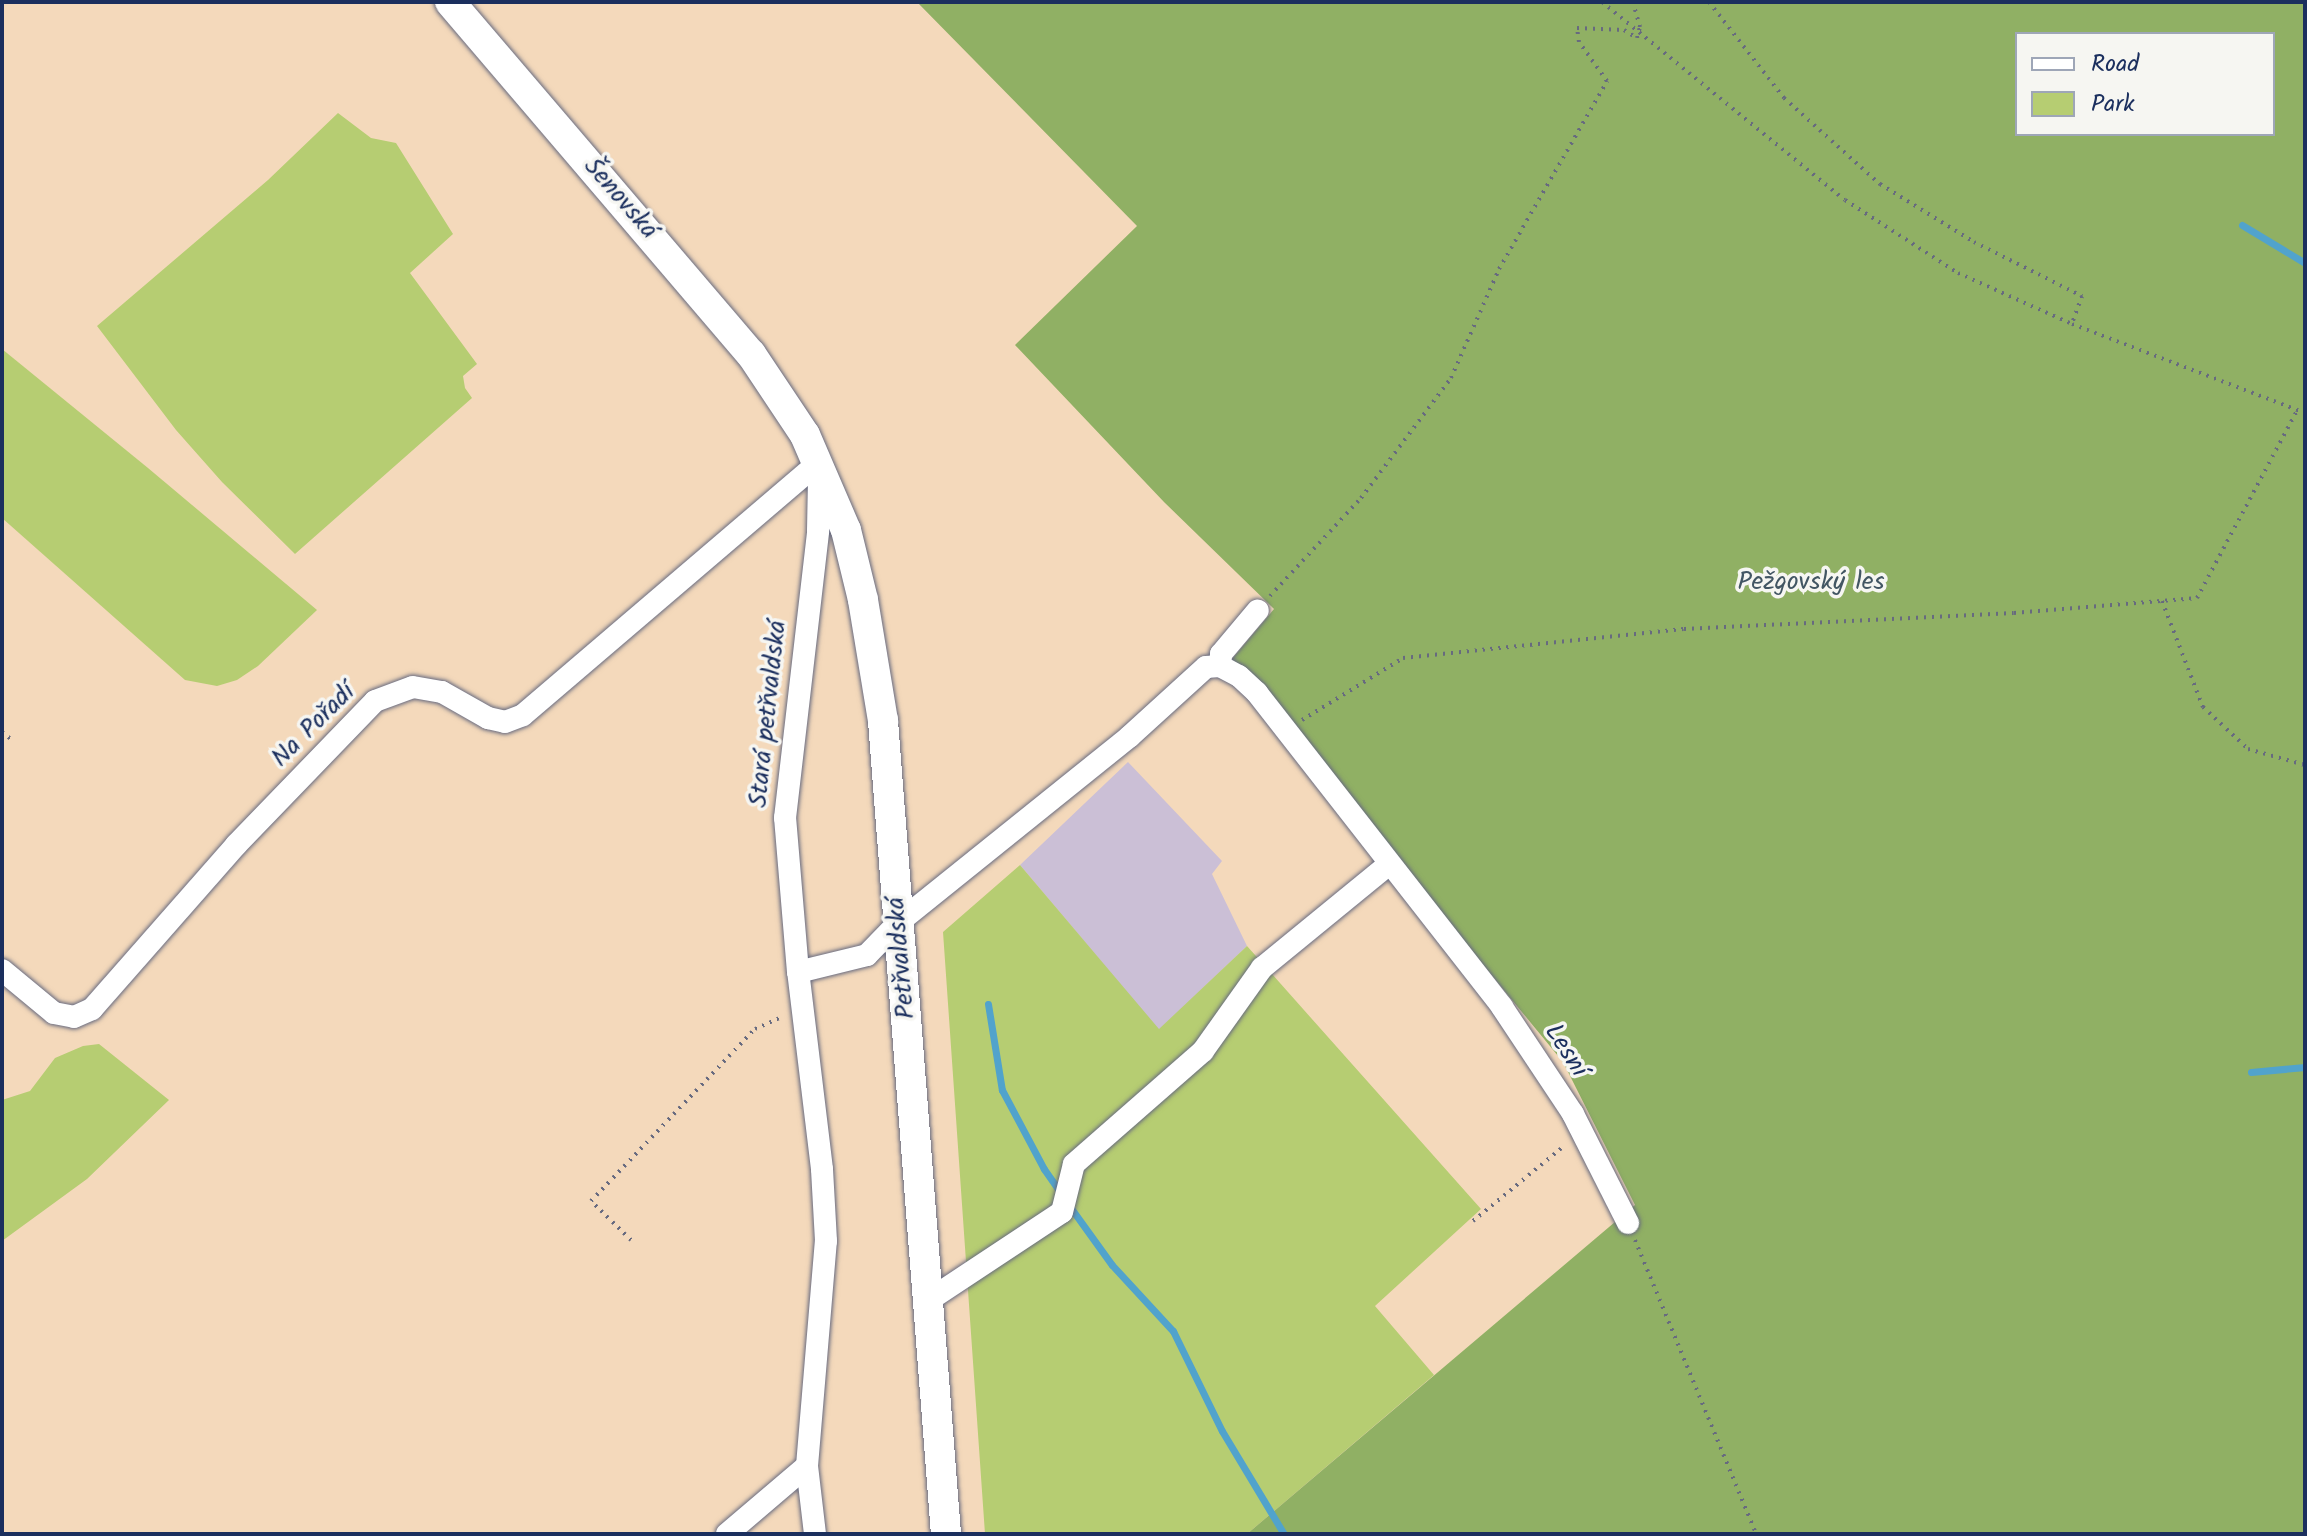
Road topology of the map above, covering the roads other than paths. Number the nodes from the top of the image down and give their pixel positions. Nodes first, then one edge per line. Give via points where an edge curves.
1 (450, 2) edge
2 (784, 400) joint
3 (819, 462) junction
4 (1258, 610) road end
5 (1220, 666) junction
6 (1389, 864) junction
7 (899, 922) junction
8 (2, 970) edge
9 (798, 972) junction
10 (1628, 1223) road end
11 (929, 1300) junction
12 (807, 1466) junction
13 (727, 1534) edge
14 (815, 1534) edge
15 (946, 1534) edge

1 - 2 main road, Šenovská via 715,308
2 - 3 main road, Petřvaldská
3 - 7 main road, Petřvaldská via 852,552 875,663
3 - 8 street, Na Pořadí via 523,715 505,722 488,718 442,692 413,687 375,701 236,845 92,1009 74,1017 54,1013
3 - 9 street, Stará petřvaldská via 818,531 785,818
4 - 5 street via 1221,654
5 - 6 street, Lesní via 1257,693
5 - 7 street via 1206,667 1129,737
6 - 10 street, Lesní via 1502,1007 1581,1131
6 - 11 street via 1262,968 1203,1051 1074,1164 1062,1212
7 - 9 street via 867,955
7 - 11 main road, Petřvaldská
9 - 12 street, Stará petřvaldská via 826,1241
11 - 15 main road, Petřvaldská
12 - 13 street
12 - 14 street, Stará petřvaldská

